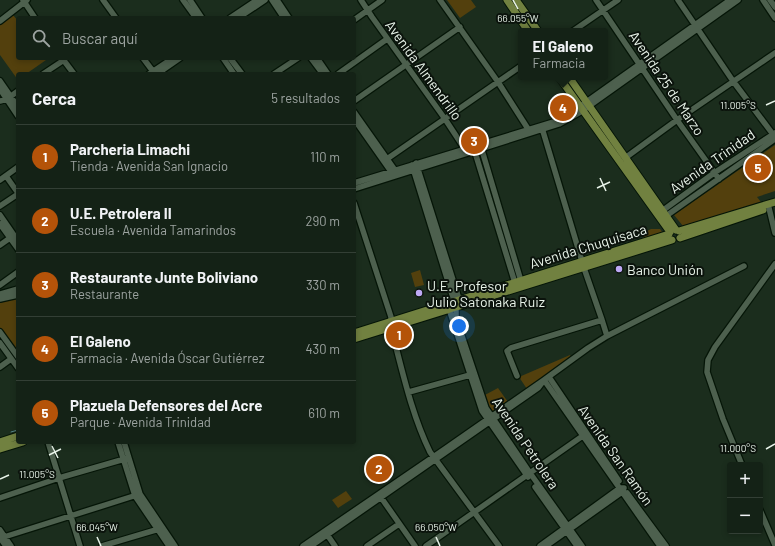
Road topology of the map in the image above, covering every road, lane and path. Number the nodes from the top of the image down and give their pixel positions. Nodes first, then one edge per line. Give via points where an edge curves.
1 (103, 0) edge
2 (183, 0) edge
3 (190, 0) edge
4 (257, 0) edge
5 (265, 0) edge
6 (272, 0) edge
7 (277, 0) edge
8 (361, 0) edge
9 (382, 0) edge
10 (440, 0) edge
11 (506, 0) edge
12 (516, 0) edge
13 (596, 0) edge
14 (618, 0) edge
15 (678, 0) edge
16 (730, 0) edge
17 (738, 0) edge
18 (763, 0) edge
19 (770, 0) edge
20 (24, 1) edge
21 (775, 7) edge
22 (368, 10) junction
23 (604, 10) junction
24 (34, 16) edge
25 (115, 16) edge
26 (195, 16) edge
27 (201, 16) edge
28 (233, 16) edge
29 (241, 16) edge
30 (283, 16) edge
31 (288, 16) edge
32 (775, 18) edge
33 (356, 19) edge
34 (0, 21) edge
35 (460, 27) junction
36 (696, 27) junction
37 (526, 28) edge
38 (536, 28) edge
39 (577, 28) edge
40 (387, 39) junction
41 (775, 53) edge
42 (62, 60) edge
43 (64, 60) edge
44 (144, 60) edge
45 (170, 60) edge
46 (176, 60) edge
47 (224, 60) edge
48 (232, 60) edge
49 (295, 60) edge
50 (312, 60) edge
51 (318, 60) edge
52 (406, 64) junction
53 (640, 66) junction
54 (518, 68) edge
55 (46, 72) edge
56 (73, 72) edge
57 (152, 72) edge
58 (154, 72) edge
59 (155, 72) edge
60 (233, 72) edge
61 (240, 72) edge
62 (277, 72) edge
63 (322, 72) edge
64 (327, 72) edge
65 (341, 72) edge
66 (561, 80) edge
67 (571, 80) edge
68 (0, 81) edge
69 (733, 81) junction
70 (498, 82) junction
71 (0, 89) edge
72 (16, 92) edge
73 (8, 97) junction
74 (356, 100) edge
75 (0, 101) edge
76 (587, 104) junction
77 (16, 105) edge
78 (581, 109) junction
79 (16, 112) edge
80 (356, 115) edge
81 (445, 119) junction
82 (677, 120) junction
83 (356, 122) edge
84 (542, 128) junction
85 (530, 132) junction
86 (774, 136) edge
87 (481, 147) junction
88 (474, 149) junction
89 (466, 151) junction
90 (625, 158) junction
91 (386, 160) junction
92 (415, 167) junction
93 (16, 168) edge
94 (394, 173) junction
95 (714, 173) junction
96 (6, 176) junction
97 (718, 179) junction
98 (0, 180) edge
99 (356, 182) edge
100 (356, 188) edge
101 (16, 191) edge
102 (16, 195) edge
103 (775, 202) edge
104 (0, 206) edge
105 (772, 208) edge
106 (356, 209) edge
107 (664, 213) junction
108 (0, 215) edge
109 (0, 224) edge
110 (775, 233) edge
111 (674, 234) junction
112 (16, 237) edge
113 (10, 238) junction
114 (0, 246) edge
115 (16, 246) edge
116 (775, 264) edge
117 (584, 265) junction
118 (744, 266) dead end
119 (16, 273) edge
120 (518, 282) junction
121 (0, 284) edge
122 (16, 290) edge
123 (0, 294) edge
124 (16, 295) edge
125 (0, 300) edge
126 (454, 304) junction
127 (602, 320) junction
128 (391, 325) junction
129 (0, 332) edge
130 (356, 333) edge
131 (607, 336) junction
132 (356, 338) edge
133 (0, 343) edge
134 (16, 354) edge
135 (11, 359) junction
136 (468, 360) junction
137 (16, 365) edge
138 (0, 366) edge
139 (470, 375) junction
140 (517, 376) dead end
141 (547, 379) junction
142 (409, 392) junction
143 (491, 419) junction
144 (585, 435) junction
145 (16, 437) edge
146 (0, 442) edge
147 (16, 444) edge
148 (49, 444) edge
149 (119, 444) edge
150 (124, 444) edge
151 (0, 449) edge
152 (126, 458) junction
153 (435, 459) junction
154 (741, 462) edge
155 (528, 474) junction
156 (59, 478) junction
157 (622, 489) junction
158 (137, 495) junction
159 (380, 496) junction
160 (0, 498) edge
161 (474, 512) junction
162 (71, 516) junction
163 (763, 517) edge
164 (399, 524) junction
165 (160, 529) junction
166 (568, 529) junction
167 (0, 530) edge
168 (326, 533) junction
169 (2, 537) edge
170 (661, 545) edge
171 (775, 545) edge
172 (6, 546) edge
173 (11, 546) edge
174 (80, 546) edge
175 (102, 546) edge
176 (169, 546) edge
177 (175, 546) edge
178 (303, 546) edge
179 (311, 546) edge
180 (334, 546) edge
181 (366, 546) edge
182 (415, 546) edge
183 (426, 546) edge
184 (499, 546) edge
185 (540, 546) edge
186 (546, 546) edge
187 (577, 546) edge
188 (582, 546) edge

1 - 25 street
2 - 26 street
3 - 27 street
4 - 28 street
5 - 29 street
6 - 30 street
7 - 31 street
8 - 22 street, Avenida Almendrillo
9 - 22 street
10 - 35 street
11 - 37 main road
12 - 38 main road
13 - 23 street, Avenida 25 de Marzo
14 - 23 street
15 - 36 street
16 - 36 street
17 - 36 street
18 - 32 street
19 - 21 street
20 - 24 street
20 - 34 street
22 - 33 street
22 - 40 street, Avenida Almendrillo
23 - 39 street
23 - 53 street, Avenida 25 de Marzo
35 - 52 street
35 - 70 street
36 - 53 street
36 - 69 street
40 - 52 street, Avenida Almendrillo
40 - 65 street
41 - 69 street
42 - 55 street
43 - 56 street
44 - 57 street
45 - 58 street
46 - 59 street
47 - 60 street
48 - 61 street
49 - 62 street
50 - 63 street
51 - 64 street
52 - 74 street
52 - 81 street, Avenida Almendrillo
53 - 76 street
53 - 82 street, Avenida 25 de Marzo
54 - 70 street
66 - 78 main road
67 - 76 main road
68 - 73 street
69 - 82 street
69 - 86 street
70 - 81 street
70 - 85 street
71 - 73 street
72 - 73 street
73 - 75 street
73 - 77 street
73 - 79 street
76 - 78 street
76 - 90 main road
78 - 84 street
78 - 111 main road
80 - 91 street
81 - 89 street, Avenida Almendrillo
81 - 91 street
82 - 90 street
82 - 95 street, Avenida 25 de Marzo
83 - 91 street
84 - 85 street
84 - 117 street
85 - 87 street
86 - 95 street, Avenida Trinidad
86 - 97 street, Avenida Trinidad
87 - 88 street
87 - 120 street
88 - 89 street
88 - 120 street
89 - 92 street
90 - 107 main road
91 - 94 street
92 - 94 street
92 - 126 street, Avenida Petrolera
93 - 96 street
94 - 99 street
94 - 100 street
95 - 97 street, Avenida 25 de Marzo
95 - 107 street, Avenida Trinidad
96 - 98 street
96 - 101 street
97 - 107 street, Avenida Trinidad
102 - 104 street
103 - 111 main road
105 - 110 street
105 - 111 main road
106 - 128 street via 391,317
107 - 111 main road
108 - 112 street
109 - 113 street
111 - 117 main road, Avenida Chuquisaca
113 - 114 street
113 - 115 street
116 - 154 street via 708,360 707,372
117 - 120 main road, Avenida Chuquisaca
117 - 126 main road, Avenida Chuquisaca
117 - 127 street
118 - 131 street
119 - 121 street
120 - 126 main road, Avenida Chuquisaca
122 - 123 street
124 - 125 street
126 - 128 main road, Avenida Chuquisaca
126 - 136 street, Avenida Petrolera
127 - 131 street
127 - 140 street via 511,348 507,351
128 - 130 main road, Avenida Chuquisaca
128 - 132 main road, Avenida Chuquisaca
128 - 142 street
129 - 134 street
131 - 141 street
133 - 135 street
135 - 137 street
135 - 138 street
136 - 139 street, Avenida Petrolera
136 - 143 street, Avenida Petrolera
139 - 142 street
139 - 143 street, Avenida Petrolera via 482,411
141 - 143 street via 538,388
141 - 144 street, Avenida San Ramón
142 - 153 street via 425,441
143 - 153 street
143 - 155 street, Avenida Petrolera
144 - 155 street
144 - 157 street, Avenida San Ramón
145 - 146 main road
147 - 151 main road
148 - 156 street
149 - 152 street
150 - 152 street
152 - 156 street
152 - 158 street
153 - 159 street
153 - 161 street
155 - 161 street
155 - 166 street, Avenida Petrolera
156 - 160 street
156 - 162 street
157 - 166 street
157 - 170 street, Avenida San Ramón
158 - 162 street
158 - 165 street
159 - 164 street
159 - 168 street
161 - 183 street
161 - 184 street
162 - 169 street
162 - 174 street
163 - 171 street
164 - 181 street
164 - 182 street
165 - 175 street
165 - 176 street
165 - 177 street
166 - 185 street
166 - 186 street
166 - 187 street, Avenida Petrolera
166 - 188 street, Avenida Petrolera
167 - 169 street
168 - 178 street
168 - 179 street
168 - 180 street
169 - 172 street
169 - 173 street

